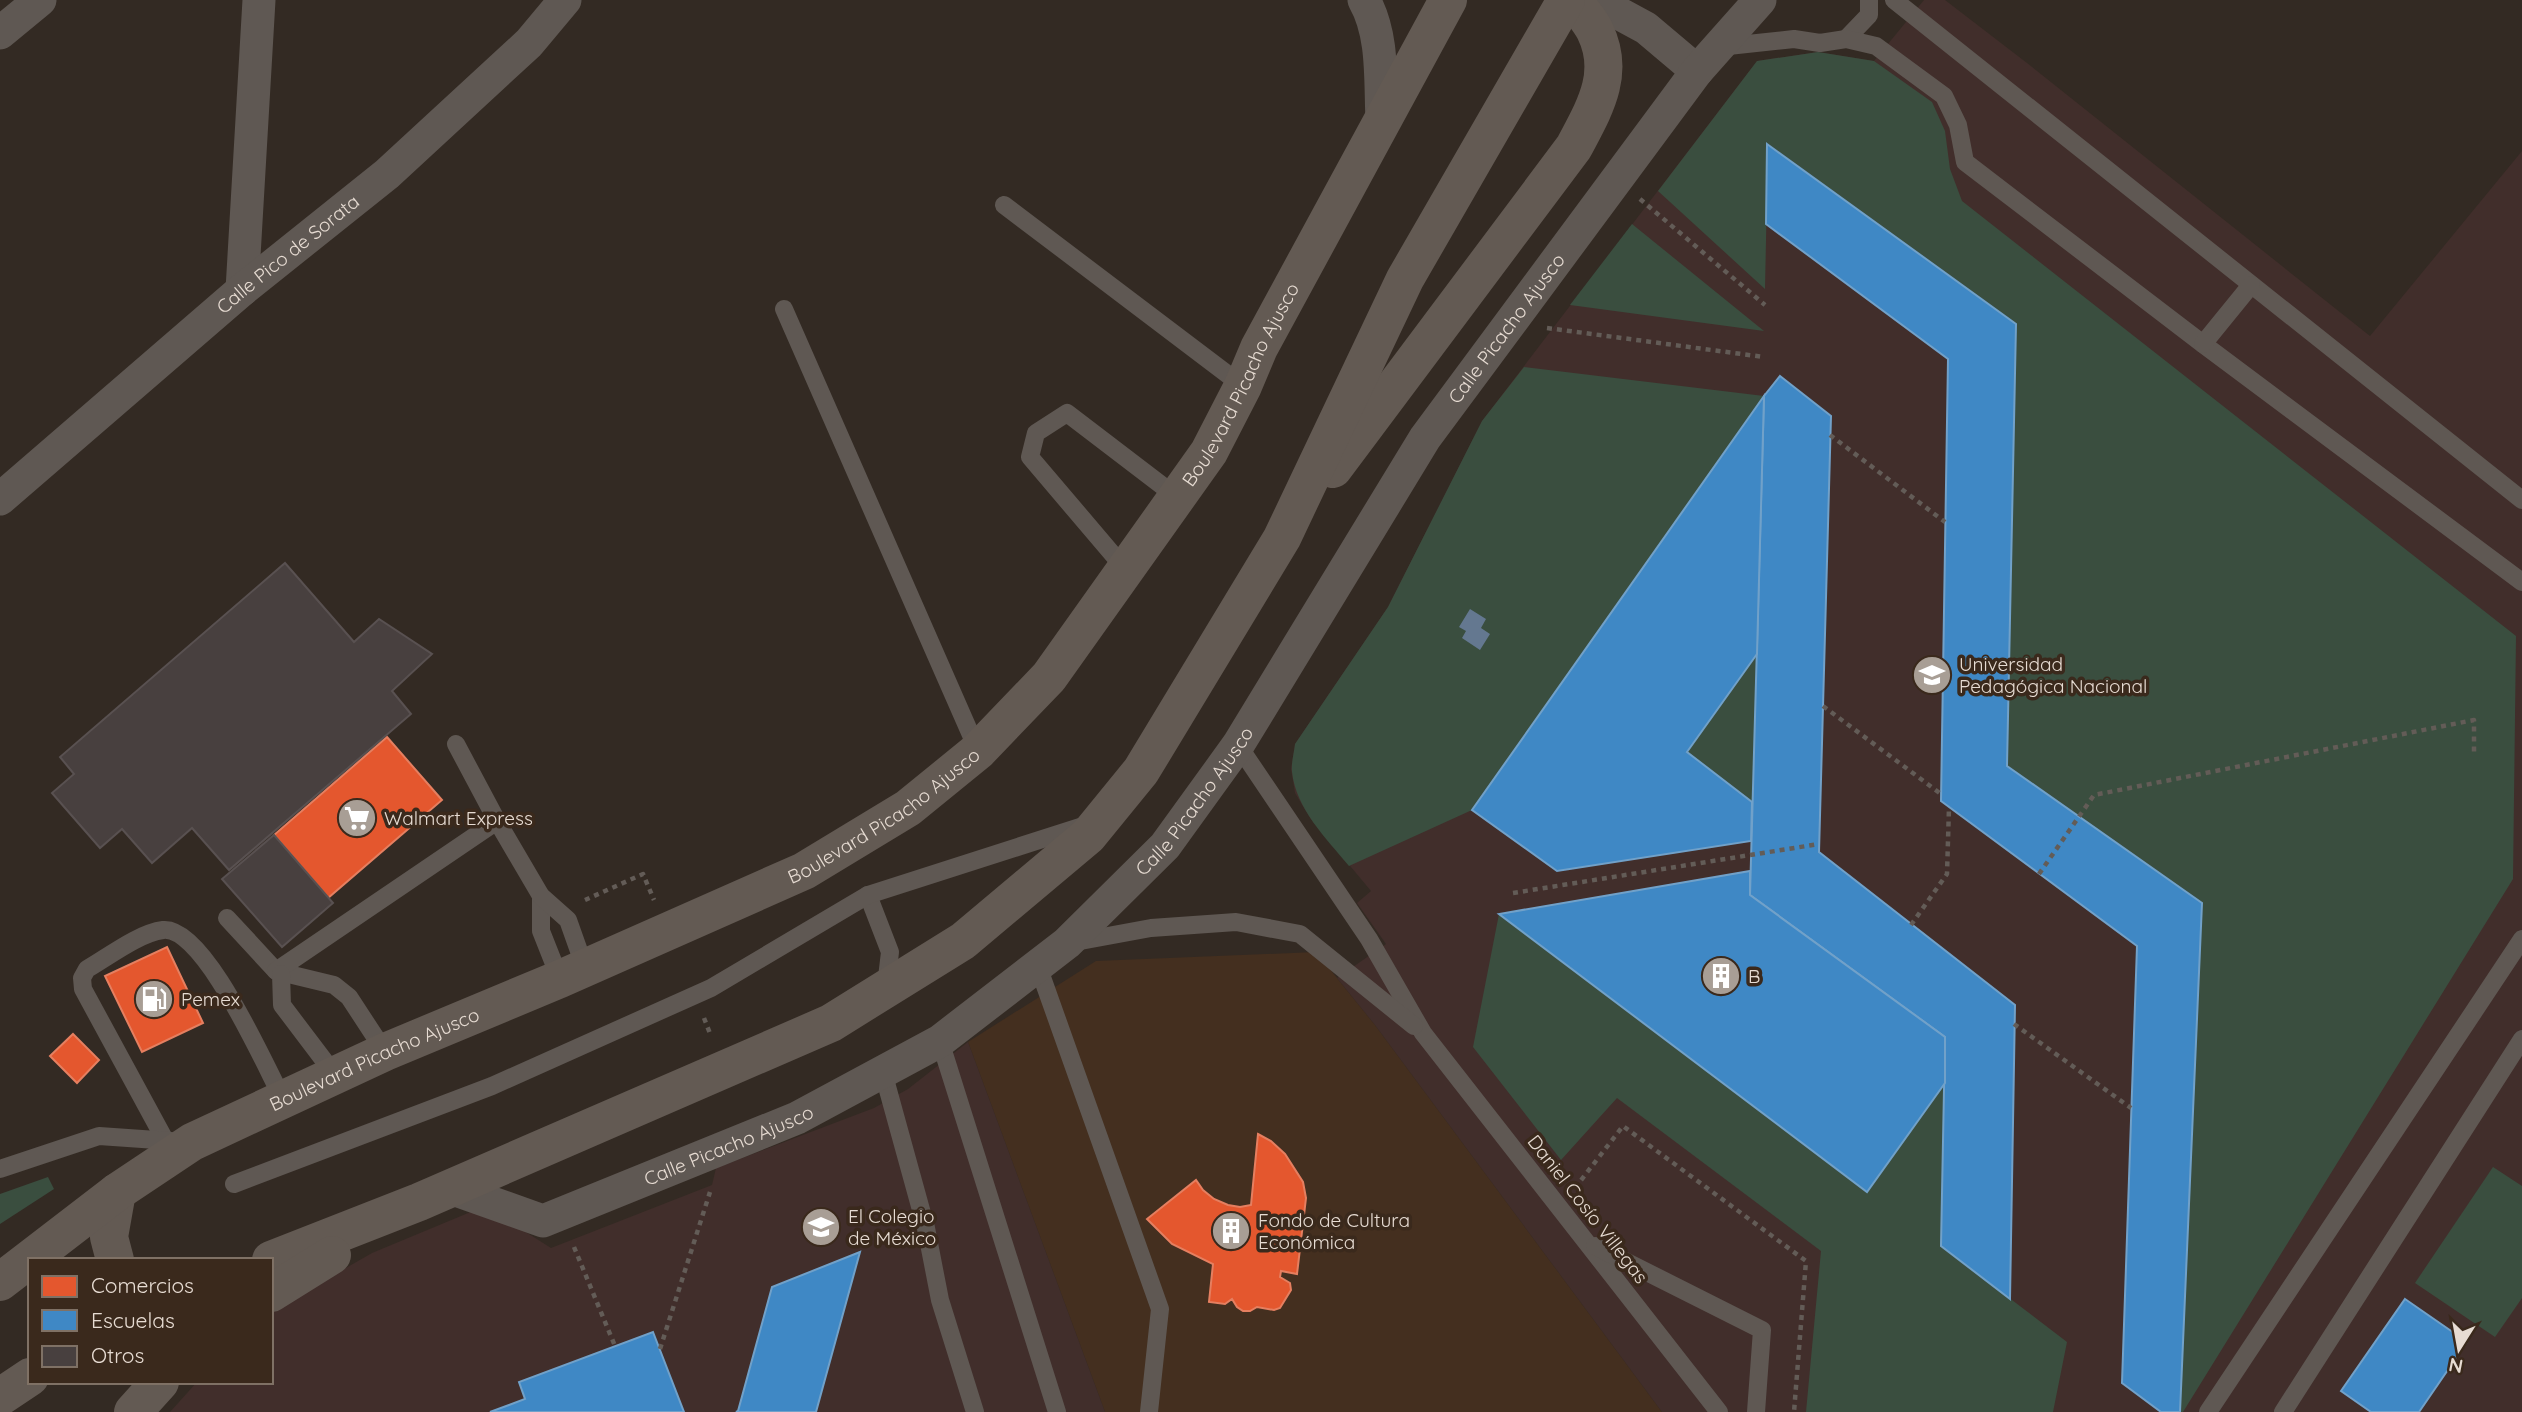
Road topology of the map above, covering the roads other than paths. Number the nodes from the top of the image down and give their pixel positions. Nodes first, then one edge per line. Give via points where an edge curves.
1 (40, 0) edge
2 (259, 0) edge
3 (565, 0) edge
4 (1364, 0) edge
5 (1448, 0) edge
6 (1566, 0) edge
7 (1573, 0) edge
8 (1584, 0) edge
9 (1760, 0) edge
10 (1869, 0) edge
11 (1894, 0) edge
12 (0, 33) edge
13 (1846, 39) junction
14 (1719, 47) junction
15 (1697, 71) junction
16 (1381, 120) junction
17 (1004, 205) dead end
18 (2252, 285) junction
19 (242, 290) junction
20 (784, 309) dead end
21 (2203, 344) junction
22 (1243, 386) junction
23 (1177, 496) junction
24 (0, 499) edge
25 (2522, 500) edge
26 (1282, 538) junction
27 (1126, 570) junction
28 (2522, 582) edge
29 (456, 744) dead end
30 (1238, 745) junction
31 (978, 751) junction
32 (1101, 820) junction
33 (497, 821) junction
34 (868, 895) junction
35 (541, 896) junction
36 (227, 918) dead end
37 (2522, 939) edge
38 (1067, 943) junction
39 (1038, 965) junction
40 (278, 973) junction
41 (573, 974) junction
42 (886, 989) junction
43 (1423, 1032) junction
44 (2522, 1039) edge
45 (940, 1041) junction
46 (385, 1052) junction
47 (883, 1072) junction
48 (335, 1075) junction
49 (283, 1099) junction
50 (179, 1141) junction
51 (0, 1169) edge
52 (234, 1184) dead end
53 (117, 1192) junction
54 (434, 1195) junction
55 (1590, 1244) junction
56 (31, 1258) edge
57 (115, 1258) edge
58 (273, 1259) edge
59 (28, 1260) edge
60 (0, 1282) edge
61 (273, 1292) edge
62 (28, 1378) edge
63 (158, 1384) edge
64 (0, 1397) edge
65 (133, 1412) edge
66 (975, 1412) edge
67 (1057, 1412) edge
68 (1149, 1412) edge
69 (1719, 1412) edge
70 (1756, 1412) edge
71 (2208, 1412) edge
72 (2283, 1412) edge

1 - 12 street
2 - 19 street
3 - 19 street, Calle Pico de Sorata via 529,43 387,174
4 - 16 street via 1374,16
5 - 16 main road, Boulevard Picacho Ajusco
6 - 26 main road via 1405,279
7 - 26 main road via 1595,30 1605,61 1599,100 1574,147
8 - 15 street via 1646,28
9 - 14 street, Calle Picacho Ajusco
10 - 13 lane via 1869,15
11 - 18 lane
13 - 14 lane
13 - 21 lane via 1876,46 1944,96 1958,125 1965,162
14 - 15 street, Calle Picacho Ajusco
15 - 30 street, Calle Picacho Ajusco via 1425,438
16 - 22 main road, Boulevard Picacho Ajusco
17 - 22 lane
18 - 21 lane
18 - 25 lane
19 - 24 street, Calle Pico de Sorata
20 - 31 lane
21 - 28 lane
22 - 23 main road, Boulevard Picacho Ajusco via 1209,452
23 - 27 main road, Boulevard Picacho Ajusco
23 - 27 lane via 1067,414 1036,432 1030,457
26 - 32 main road via 1141,771
27 - 31 main road, Boulevard Picacho Ajusco via 1049,677
29 - 33 lane
30 - 38 street, Calle Picacho Ajusco via 1165,846
30 - 43 lane, Daniel Cosío Villegas via 1368,939
31 - 41 main road, Boulevard Picacho Ajusco via 908,808 804,871
32 - 34 lane
32 - 42 main road via 963,941
33 - 35 lane
33 - 40 lane
34 - 42 lane via 890,952
34 - 52 lane via 711,988 492,1086
35 - 41 lane via 541,931
35 - 41 lane via 568,920
36 - 40 lane
37 - 71 lane
38 - 39 street, Calle Picacho Ajusco
38 - 43 lane, Daniel Cosío Villegas via 1151,928 1236,922 1300,934
39 - 45 street, Calle Picacho Ajusco
39 - 68 lane via 1160,1309
40 - 46 lane via 334,985 349,998
40 - 48 lane via 282,1005
41 - 46 main road, Boulevard Picacho Ajusco
42 - 54 main road via 831,1024
43 - 55 lane, Daniel Cosío Villegas
44 - 72 lane
45 - 47 street, Calle Picacho Ajusco
45 - 67 lane
46 - 48 main road, Boulevard Picacho Ajusco
47 - 54 street, Calle Picacho Ajusco via 797,1118 543,1221
47 - 66 lane via 926,1228 940,1300
48 - 49 main road, Boulevard Picacho Ajusco
49 - 50 main road, Boulevard Picacho Ajusco
49 - 50 lane via 219,977 198,950 181,934 165,929 146,935 87,969 83,989
50 - 51 lane via 99,1136
50 - 53 main road, Boulevard Picacho Ajusco
53 - 56 main road, Boulevard Picacho Ajusco
53 - 57 main road via 109,1237
54 - 58 main road
54 - 61 main road
55 - 69 lane, Daniel Cosío Villegas
55 - 70 lane via 1762,1330
59 - 60 main road, Boulevard Picacho Ajusco
62 - 64 main road
63 - 65 main road

